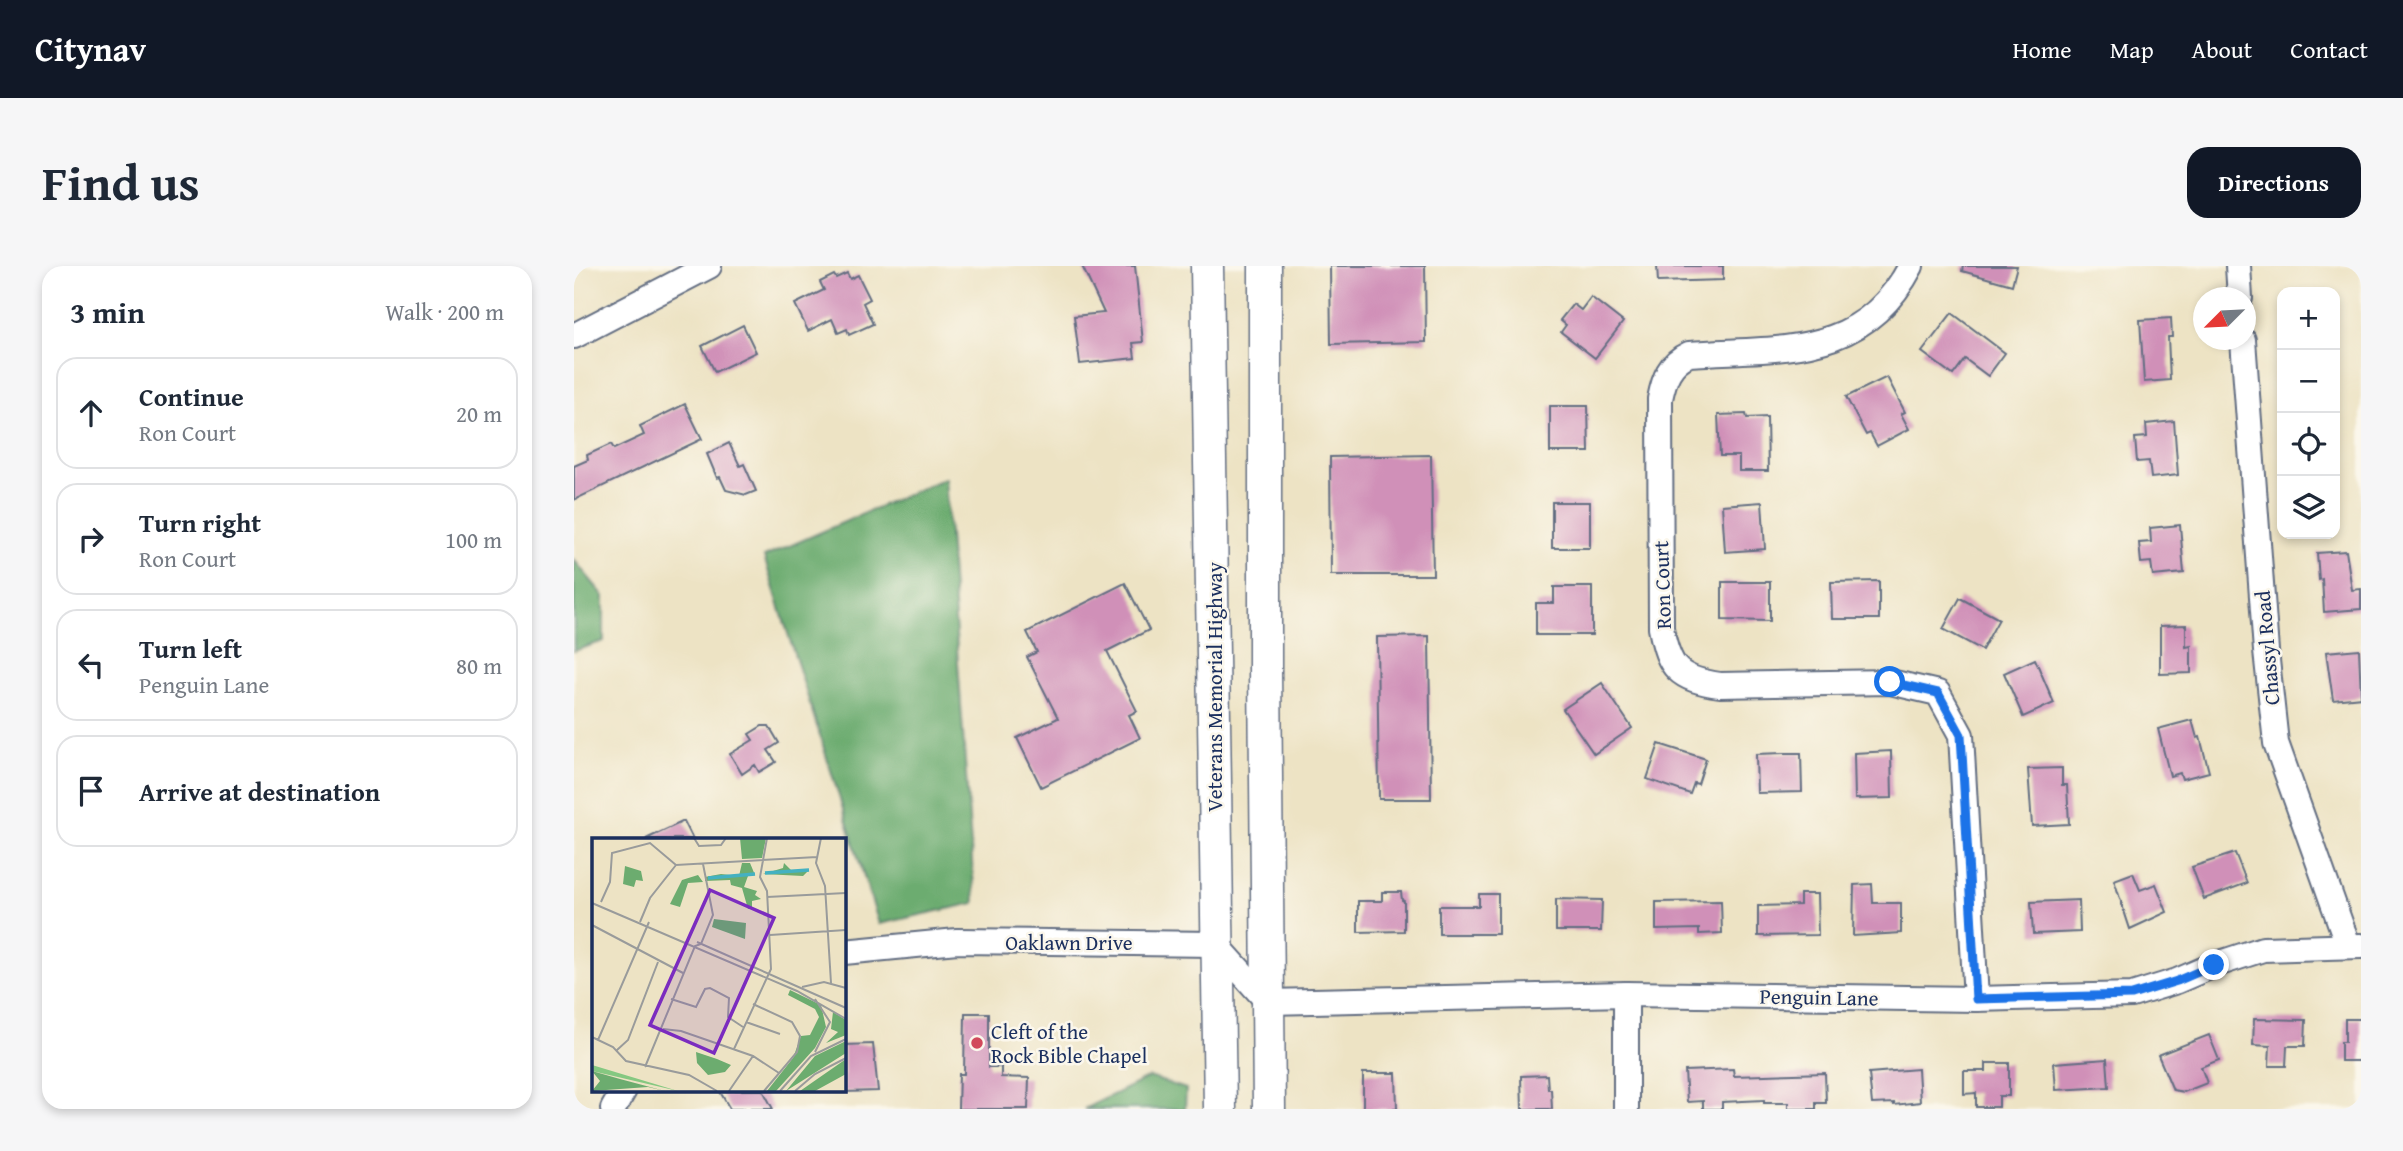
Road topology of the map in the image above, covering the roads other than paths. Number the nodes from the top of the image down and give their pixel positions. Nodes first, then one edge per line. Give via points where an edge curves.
1 (709, 266) edge
2 (1207, 266) edge
3 (1265, 266) edge
4 (1911, 266) edge
5 (2238, 266) edge
6 (2239, 287) edge
7 (574, 336) edge
8 (2245, 350) edge
9 (1216, 944) junction
10 (2354, 945) edge
11 (845, 952) edge
12 (1626, 994) junction
13 (1976, 999) junction
14 (1268, 1002) junction
15 (623, 1091) edge
16 (612, 1109) edge
17 (1220, 1109) edge
18 (1269, 1109) edge
19 (1626, 1109) edge

1 - 7 street
2 - 9 main road, Veterans Memorial Highway
3 - 14 main road
4 - 13 street, Ron Court via 1898,290 1850,332 1797,348 1689,354 1669,369 1660,399 1661,628 1675,667 1699,682 1890,682 1938,693 1961,735
5 - 6 street
8 - 10 street, Chassyl Road via 2276,743
9 - 11 street, Oaklawn Drive via 957,941
9 - 14 street
9 - 17 main road, Veterans Memorial Highway
10 - 13 street, Penguin Lane via 2263,949 2132,995
12 - 13 street, Penguin Lane
12 - 14 street, Penguin Lane
12 - 19 street
14 - 18 main road
15 - 16 street

